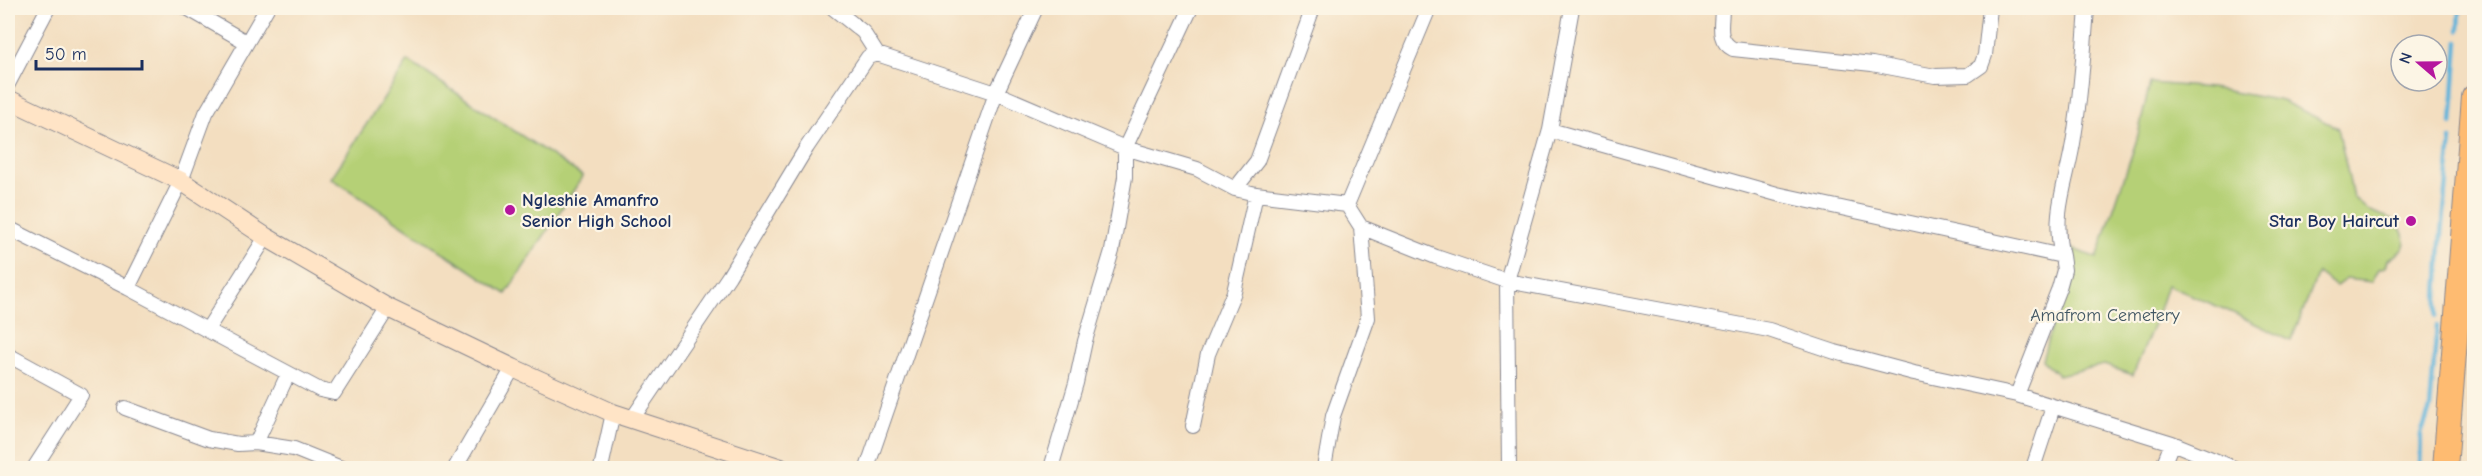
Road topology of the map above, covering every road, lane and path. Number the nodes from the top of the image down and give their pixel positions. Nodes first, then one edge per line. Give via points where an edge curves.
1 (48, 8) edge
2 (187, 8) edge
3 (267, 8) edge
4 (833, 8) edge
5 (1036, 8) edge
6 (1191, 8) edge
7 (1313, 8) edge
8 (1428, 8) edge
9 (1572, 8) edge
10 (1722, 8) edge
11 (1990, 8) edge
12 (2087, 8) edge
13 (246, 42) junction
14 (878, 54) junction
15 (8, 84) edge
16 (996, 93) junction
17 (2475, 97) edge
18 (8, 99) edge
19 (2474, 103) edge
20 (1550, 130) junction
21 (1125, 148) junction
22 (181, 181) junction
23 (1235, 189) junction
24 (1256, 194) junction
25 (1347, 205) junction
26 (1361, 227) junction
27 (8, 228) edge
28 (266, 237) junction
29 (2062, 256) junction
30 (1508, 281) junction
31 (128, 288) junction
32 (388, 308) junction
33 (207, 330) junction
34 (8, 355) edge
35 (513, 368) junction
36 (288, 374) junction
37 (2017, 395) junction
38 (2053, 407) junction
39 (124, 408) dead end
40 (613, 413) junction
41 (632, 419) junction
42 (1194, 426) dead end
43 (256, 443) junction
44 (2172, 443) junction
45 (751, 464) edge
46 (34, 468) edge
47 (341, 468) edge
48 (455, 468) edge
49 (601, 468) edge
50 (780, 468) edge
51 (867, 468) edge
52 (1051, 468) edge
53 (1324, 468) edge
54 (1509, 468) edge
55 (2033, 468) edge
56 (2162, 468) edge
57 (2234, 468) edge
58 (2445, 468) edge

1 - 15 street
2 - 13 street
3 - 13 street
4 - 14 street via 863,32
5 - 16 street
6 - 21 street
7 - 23 street via 1257,160
8 - 25 street
9 - 20 street
10 - 11 street via 1721,36 1725,45 1733,48 1954,77 1968,75 1981,66
12 - 29 street via 2074,138 2057,219
13 - 22 street via 206,113
14 - 16 street
14 - 41 street via 867,57 729,276
16 - 21 street
16 - 51 street
17 - 19 highway
18 - 22 street
19 - 58 highway
20 - 29 street via 1777,194
20 - 30 street
21 - 23 street via 1197,169
21 - 52 street via 1125,177 1112,251
22 - 28 street
22 - 31 street
23 - 24 street
24 - 25 street
24 - 42 street via 1234,292 1208,354
25 - 26 street
26 - 30 street
26 - 53 street via 1368,318 1334,416
27 - 31 street
28 - 32 street
28 - 33 street
29 - 37 street via 2064,270 2059,288
30 - 37 street via 1769,330 1914,373
30 - 54 street
31 - 33 street
32 - 35 street
32 - 36 street via 334,393
33 - 36 street
34 - 46 street via 81,395
35 - 40 street
35 - 48 street
36 - 43 street
37 - 38 street
38 - 44 street
38 - 55 street
39 - 43 street via 208,439
40 - 41 street
40 - 49 street
41 - 45 street
43 - 47 street via 294,449
44 - 56 street
44 - 57 street
45 - 50 street

